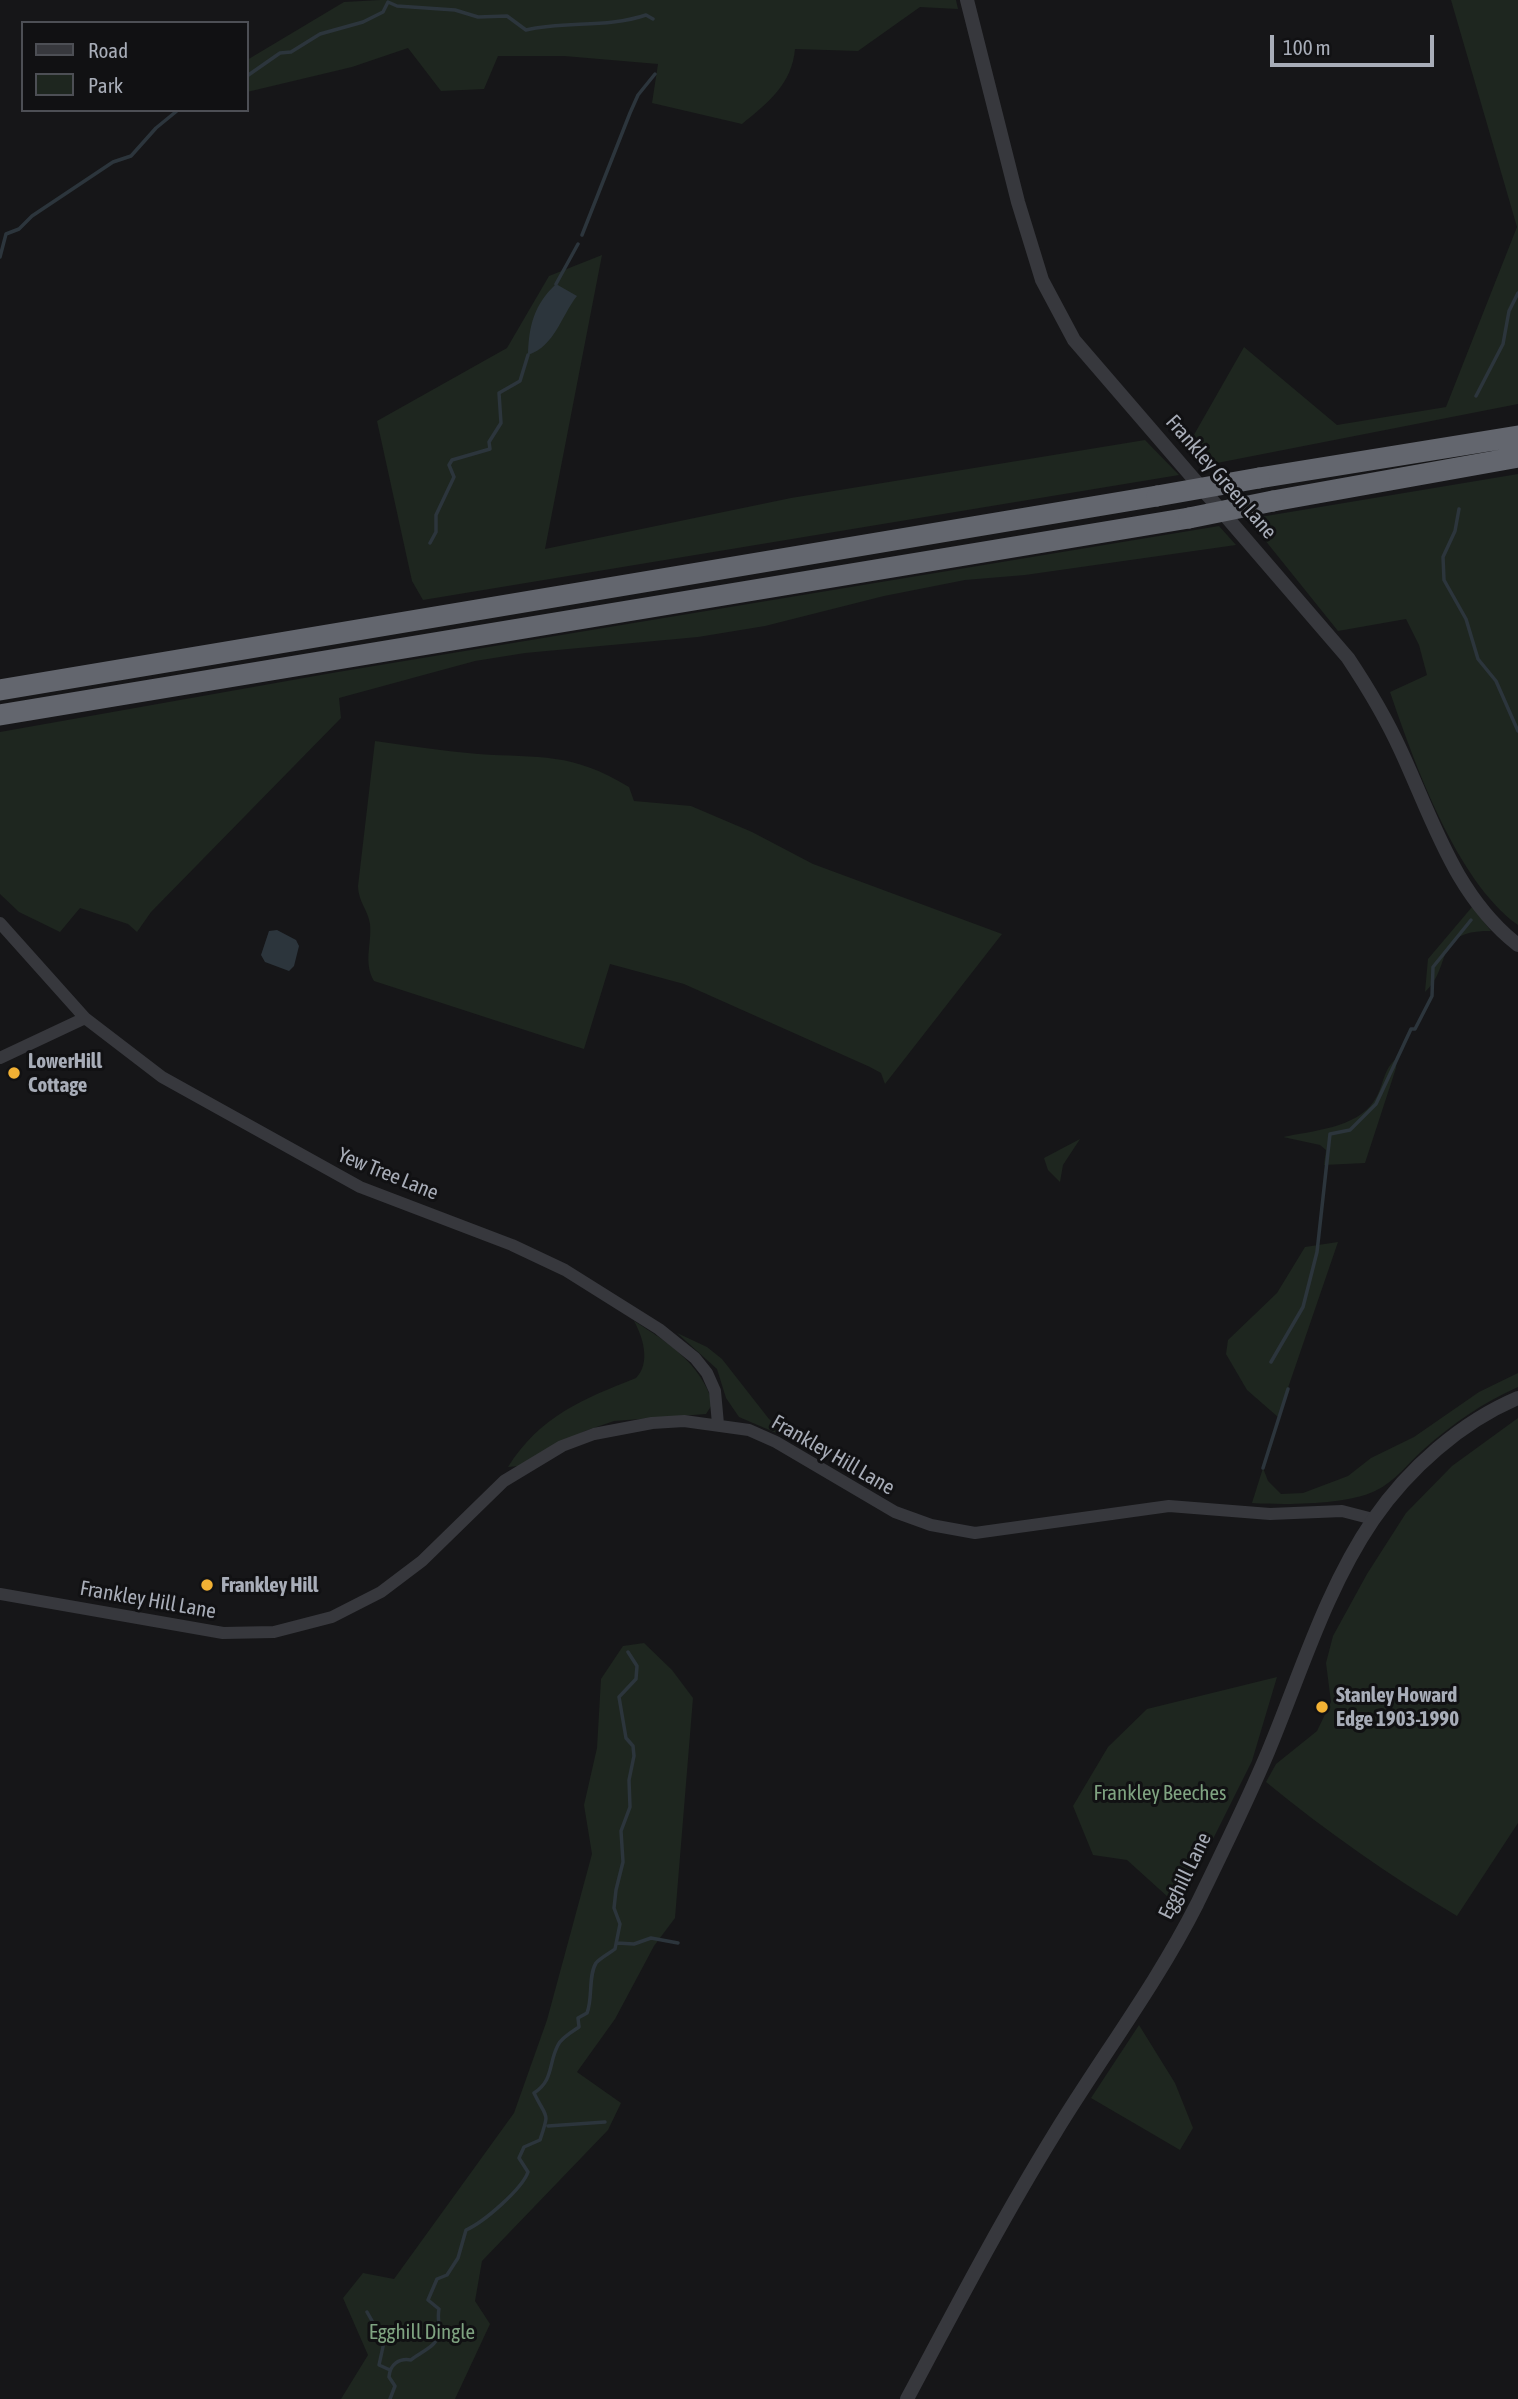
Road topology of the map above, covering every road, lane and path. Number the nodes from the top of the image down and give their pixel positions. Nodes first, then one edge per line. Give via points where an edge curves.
1 (967, 0) edge
2 (1518, 436) edge
3 (1518, 457) edge
4 (0, 690) edge
5 (0, 715) edge
6 (0, 923) edge
7 (1518, 945) edge
8 (85, 1018) junction
9 (0, 1058) edge
10 (1518, 1398) edge
11 (718, 1424) junction
12 (1373, 1519) junction
13 (0, 1594) edge
14 (907, 2399) edge

1 - 7 street, Frankley Green Lane via 1042,280 1074,340 1348,658 1402,752 1420,802 1456,871 1496,926
2 - 4 highway, bridge
3 - 5 highway, bridge via 1189,518
6 - 8 street, Yew Tree Lane
8 - 9 street
8 - 11 street, Yew Tree Lane via 162,1077 327,1171 512,1245 611,1297 695,1357 715,1391
10 - 12 street, Egghill Lane via 1447,1441
11 - 12 street, Frankley Hill Lane via 776,1442 895,1512 975,1533 1169,1506 1270,1514 1342,1511
11 - 13 street, Frankley Hill Lane via 652,1423 594,1434 562,1446 503,1481 422,1561 381,1592 332,1617 274,1632 223,1633
12 - 14 street, Egghill Lane via 1317,1628 1264,1762 1196,1906 1140,2004 1056,2131

